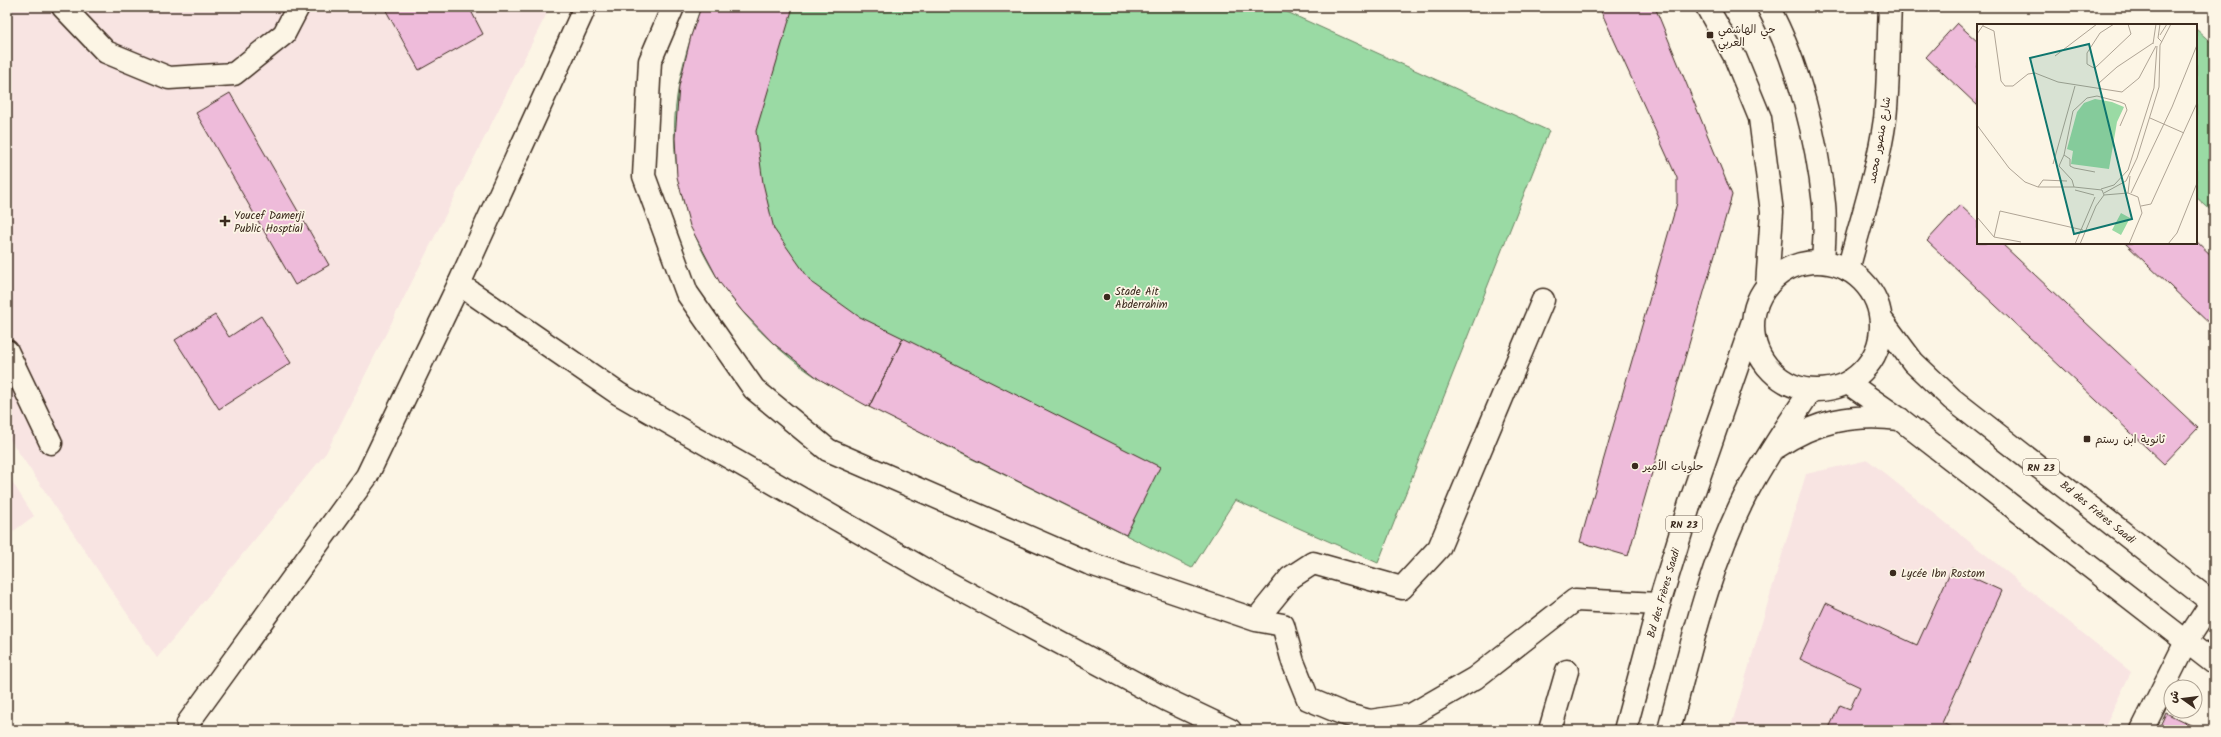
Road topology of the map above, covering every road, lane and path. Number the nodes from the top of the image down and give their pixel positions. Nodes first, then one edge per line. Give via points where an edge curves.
1 (63, 7) edge
2 (298, 7) edge
3 (586, 7) edge
4 (673, 7) edge
5 (1707, 7) edge
6 (1768, 7) edge
7 (1890, 7) edge
8 (1823, 262) junction
9 (1848, 270) junction
10 (459, 284) junction
11 (1767, 286) junction
12 (1543, 300) dead end
13 (1881, 318) junction
14 (1753, 321) junction
15 (7, 351) edge
16 (1848, 383) junction
17 (1811, 390) junction
18 (1901, 420) junction
19 (51, 443) dead end
20 (1770, 452) junction
21 (2213, 603) edge
22 (1659, 604) junction
23 (1256, 620) junction
24 (2186, 642) junction
25 (2214, 663) edge
26 (1567, 671) dead end
27 (188, 730) edge
28 (1230, 730) edge
29 (1550, 730) edge
30 (1626, 730) edge
31 (1669, 730) edge
32 (2142, 730) edge

1 - 2 main road via 106,52 169,78 234,74 284,34
3 - 10 main road
4 - 23 main road via 650,61 644,176 687,293 754,389 828,450 1088,563
5 - 11 main road via 1735,57 1760,118 1772,212
6 - 8 main road via 1777,23 1799,84 1813,140 1824,206
7 - 9 main road, شارع منصور محمد via 1890,67 1884,121 1874,171
8 - 9 main road
8 - 11 main road via 1802,264 1782,272
9 - 13 main road via 1864,283 1876,300
10 - 27 main road via 368,476 188,723
10 - 28 main road via 619,394 941,578 1167,700
11 - 14 main road via 1758,302
12 - 23 main road via 1439,548 1402,588 1313,563 1290,578
13 - 16 main road via 1880,338 1874,356 1863,371
13 - 21 main road, Bd des Frères Saadi / RN 23 via 1913,362 1952,399
14 - 17 main road via 1754,342 1763,362 1778,377 1797,387
14 - 22 main road, Bd des Frères Saadi / RN 23 via 1690,503
15 - 19 main road
16 - 17 main road via 1830,389
16 - 18 main road
17 - 20 main road
18 - 20 main road via 1870,416 1832,421 1810,428
18 - 24 main road
20 - 31 main road via 1745,497 1725,542 1707,594
21 - 24 main road
22 - 23 main road via 1575,600 1475,678 1411,715 1370,721 1344,714 1308,699 1283,625
22 - 30 main road, Bd des Frères Saadi / RN 23
24 - 25 main road
24 - 32 main road
26 - 29 main road

